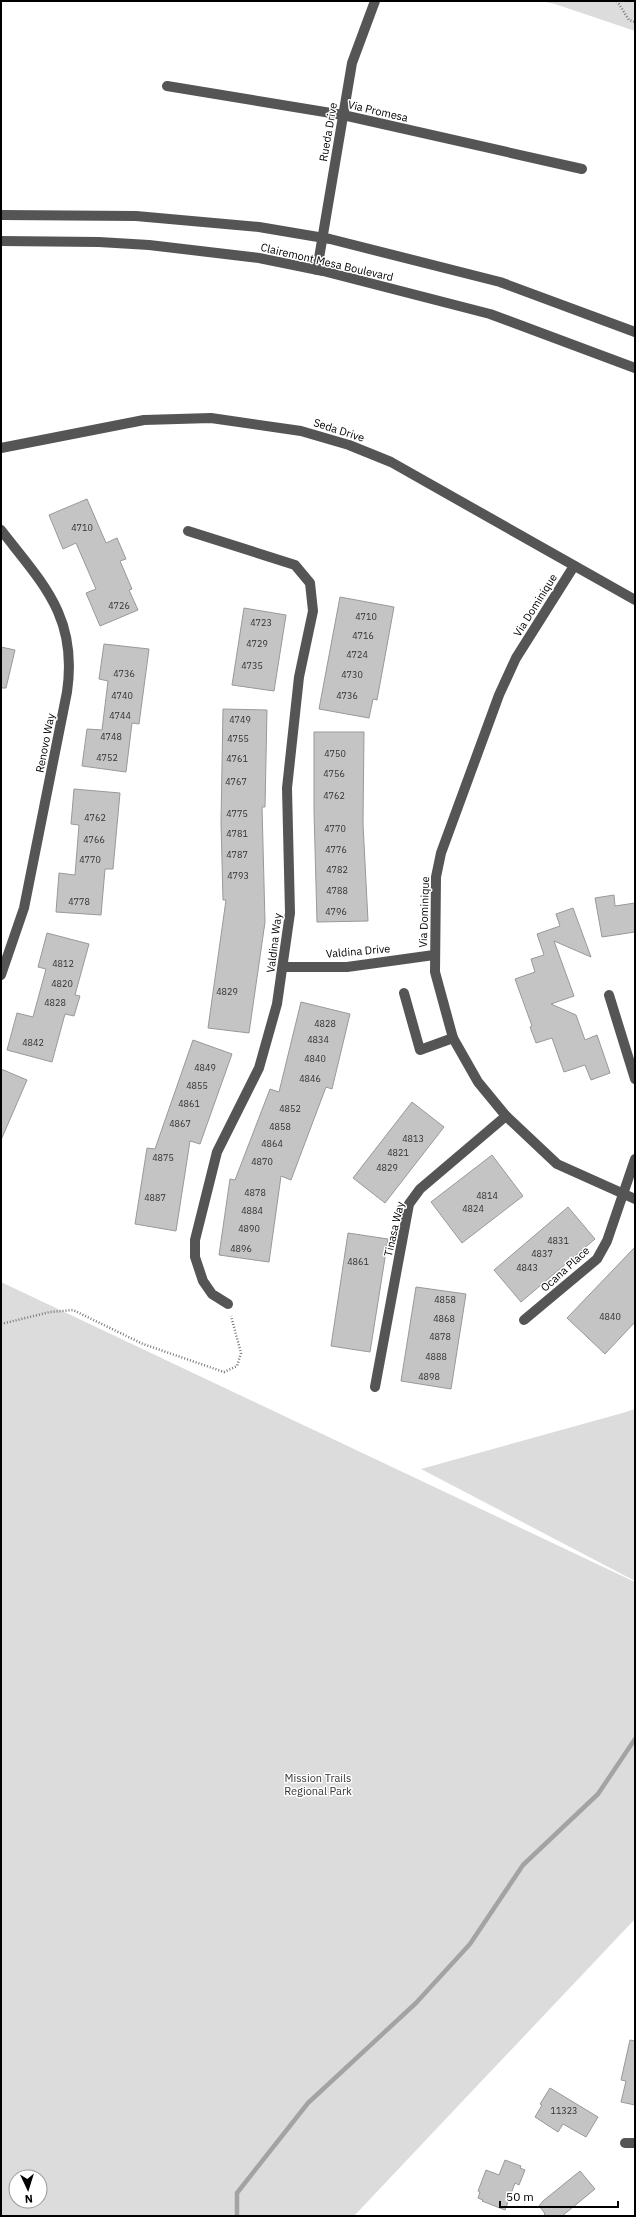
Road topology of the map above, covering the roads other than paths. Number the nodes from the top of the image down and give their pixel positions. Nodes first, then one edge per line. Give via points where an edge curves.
1 (375, 1) edge
2 (167, 86) dead end
3 (343, 115) junction
4 (582, 169) dead end
5 (1, 215) edge
6 (321, 238) junction
7 (1, 241) edge
8 (317, 270) junction
9 (635, 332) edge
10 (635, 368) edge
11 (1, 448) edge
12 (1, 530) edge
13 (188, 531) dead end
14 (574, 566) junction
15 (635, 600) edge
16 (434, 956) junction
17 (283, 966) junction
18 (1, 975) edge
19 (404, 993) dead end
20 (609, 995) dead end
21 (453, 1038) junction
22 (635, 1079) edge
23 (506, 1116) junction
24 (635, 1159) edge
25 (623, 1195) junction
26 (635, 1199) edge
27 (228, 1304) road end
28 (524, 1320) dead end
29 (375, 1387) dead end

1 - 3 street, Rueda Drive via 352,63
2 - 3 street, Via Promesa
3 - 4 street, Via Promesa
3 - 6 street, Rueda Drive
5 - 6 street, Clairemont Mesa Boulevard via 136,216 259,228
6 - 8 street, Rueda Drive
6 - 9 street, Clairemont Mesa Boulevard via 500,282
7 - 8 street, Clairemont Mesa Boulevard via 149,245 259,258
8 - 10 street, Clairemont Mesa Boulevard via 490,314
11 - 14 street, Seda Drive via 144,420 211,418 301,431 349,445 391,462
12 - 18 street, Renovo Way via 52,598 64,624 70,658 67,692 24,908
13 - 17 street, Valdina Way via 295,565 310,583 313,611 299,677 287,788 290,913
14 - 15 street, Seda Drive
14 - 16 street, Via Dominique via 516,658 499,694 440,853 436,877
16 - 17 street, Valdina Drive via 347,966
16 - 21 street, Via Dominique via 435,972
17 - 27 street, Valdina Way via 277,1004 258,1068 217,1152 195,1240 195,1257 203,1281 212,1294
19 - 21 street via 420,1050
20 - 22 street
21 - 23 street, Via Dominique via 478,1082
23 - 25 street, Via Dominique via 556,1164
23 - 29 street, Tinasa Way via 420,1189 409,1204
24 - 25 street, Ocana Place
25 - 26 street, Via Dominique
25 - 28 street, Ocana Place via 608,1241 597,1259

